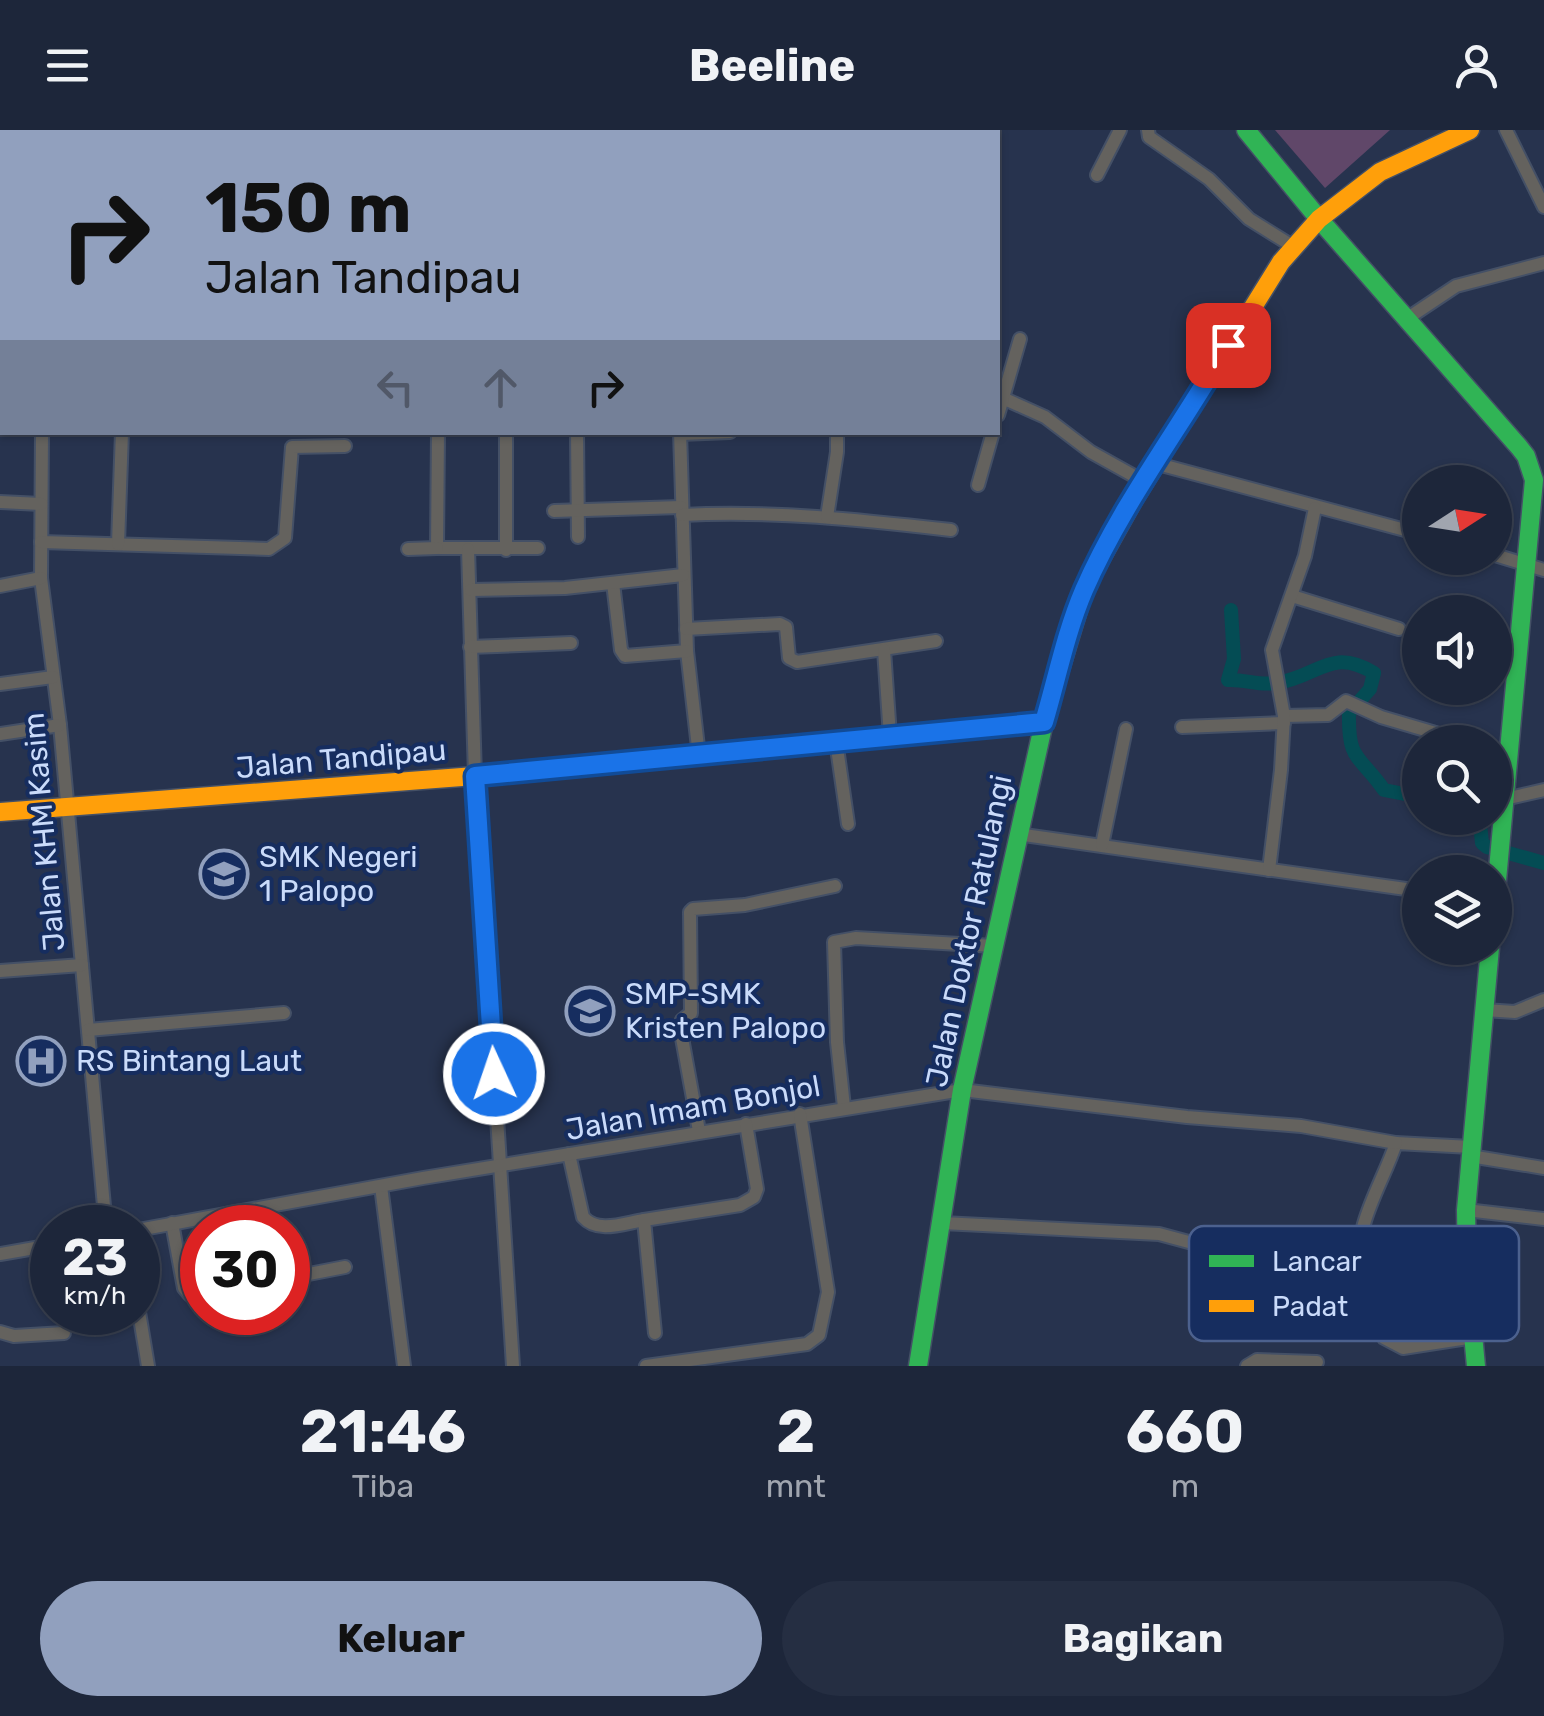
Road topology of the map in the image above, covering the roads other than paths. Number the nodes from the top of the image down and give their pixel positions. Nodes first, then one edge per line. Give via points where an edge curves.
1 (1120, 130) edge
2 (1148, 130) edge
3 (1246, 130) edge
4 (1470, 130) edge
5 (1506, 130) edge
6 (1097, 175) dead end
7 (1544, 206) edge
8 (1318, 219) junction
9 (1294, 248) junction
10 (1544, 263) edge
11 (1408, 318) junction
12 (1020, 339) dead end
13 (1000, 396) edge
14 (42, 435) edge
15 (122, 435) edge
16 (438, 435) edge
17 (506, 435) edge
18 (577, 435) edge
19 (680, 435) edge
20 (837, 435) edge
21 (992, 435) edge
22 (345, 446) dead end
23 (1154, 463) junction
24 (1143, 482) junction
25 (978, 485) dead end
26 (0, 502) edge
27 (41, 504) junction
28 (1316, 508) junction
29 (579, 509) junction
30 (554, 511) dead end
31 (682, 511) junction
32 (827, 516) junction
33 (1538, 523) edge
34 (952, 530) dead end
35 (1402, 530) edge
36 (578, 537) dead end
37 (41, 542) junction
38 (118, 544) junction
39 (437, 548) junction
40 (538, 548) dead end
41 (408, 549) dead end
42 (468, 549) junction
43 (506, 550) junction
44 (1512, 560) edge
45 (1536, 568) edge
46 (683, 575) junction
47 (41, 578) junction
48 (613, 583) junction
49 (0, 586) edge
50 (471, 590) junction
51 (1292, 596) junction
52 (686, 629) junction
53 (1399, 629) dead end
54 (936, 641) dead end
55 (571, 643) dead end
56 (470, 647) junction
57 (884, 650) junction
58 (687, 651) junction
59 (54, 678) junction
60 (0, 684) edge
61 (1284, 719) junction
62 (1044, 722) junction
63 (60, 725) junction
64 (1406, 725) edge
65 (1507, 725) edge
66 (1182, 727) dead end
67 (1126, 729) dead end
68 (0, 734) edge
69 (890, 736) junction
70 (836, 741) junction
71 (699, 756) junction
72 (475, 776) junction
73 (1544, 790) edge
74 (1512, 797) edge
75 (67, 808) junction
76 (0, 812) edge
77 (848, 824) dead end
78 (1017, 834) junction
79 (1102, 846) junction
80 (1268, 870) junction
81 (836, 886) dead end
82 (1402, 889) edge
83 (994, 946) junction
84 (1488, 965) edge
85 (82, 966) junction
86 (0, 972) edge
87 (1544, 1000) edge
88 (1484, 1010) junction
89 (284, 1013) dead end
90 (88, 1030) junction
91 (962, 1090) junction
92 (844, 1108) junction
93 (800, 1114) junction
94 (746, 1124) junction
95 (699, 1132) junction
96 (1396, 1143) junction
97 (1470, 1152) junction
98 (569, 1154) junction
99 (500, 1166) junction
100 (1544, 1168) edge
101 (381, 1186) junction
102 (104, 1205) edge
103 (1466, 1210) junction
104 (1544, 1218) edge
105 (644, 1220) junction
106 (172, 1223) junction
107 (942, 1223) junction
108 (160, 1225) edge
109 (1363, 1226) edge
110 (1467, 1226) edge
111 (1189, 1242) edge
112 (30, 1249) edge
113 (0, 1254) edge
114 (180, 1266) edge
115 (345, 1267) dead end
116 (310, 1274) edge
117 (0, 1332) edge
118 (655, 1333) dead end
119 (30, 1335) edge
120 (143, 1335) edge
121 (1390, 1341) edge
122 (1448, 1341) edge
123 (1474, 1341) edge
124 (1317, 1362) dead end
125 (148, 1366) edge
126 (404, 1366) edge
127 (513, 1366) edge
128 (646, 1366) edge
129 (918, 1366) edge
130 (1247, 1366) edge
131 (1476, 1366) edge

1 - 6 street
2 - 9 street via 1249,219
3 - 8 main road
4 - 8 main road, Jalan Doktor Ratulangi via 1380,172
5 - 7 street
8 - 9 main road, Jalan Doktor Ratulangi
8 - 11 main road
9 - 23 main road, Jalan Doktor Ratulangi
10 - 11 street via 1456,286
11 - 33 main road via 1526,456
12 - 13 street
13 - 24 street via 1046,417
14 - 27 street, Jalan KHM Kasim
15 - 38 street
16 - 39 street
17 - 43 street
18 - 29 street
19 - 31 street
20 - 32 street
21 - 25 street
22 - 38 street via 292,447 287,526 276,547
23 - 24 main road, Jalan Doktor Ratulangi
23 - 28 street
24 - 62 main road, Jalan Doktor Ratulangi via 1080,599
26 - 27 street
27 - 37 street, Jalan KHM Kasim
28 - 35 street
28 - 51 street
29 - 30 street
29 - 31 street
29 - 36 street
31 - 32 street
31 - 46 street
32 - 34 street
33 - 45 main road
37 - 38 street
37 - 47 street, Jalan KHM Kasim
39 - 41 street
39 - 42 street
40 - 43 street
42 - 43 street
42 - 50 street
44 - 45 street
45 - 65 main road
46 - 48 street
46 - 52 street
47 - 49 street
47 - 59 street, Jalan KHM Kasim
48 - 50 street
48 - 58 street via 625,656
50 - 56 street
51 - 53 street
51 - 61 street via 1272,650
52 - 57 street via 780,624 789,658 797,662
52 - 58 street
54 - 57 street
55 - 56 street
56 - 72 street
57 - 69 street
58 - 71 street
59 - 60 street
59 - 63 street, Jalan KHM Kasim
61 - 64 street via 1328,715 1346,700
61 - 66 street
61 - 80 street
62 - 69 main road, Jalan Tandipau
62 - 78 main road, Jalan Doktor Ratulangi
63 - 68 street
63 - 75 street, Jalan KHM Kasim
67 - 79 street
69 - 70 main road, Jalan Tandipau
70 - 71 main road, Jalan Tandipau
70 - 77 street
71 - 72 main road, Jalan Tandipau
72 - 75 main road, Jalan Tandipau
72 - 99 street
73 - 74 street
75 - 76 main road, Jalan Tandipau
75 - 85 street, Jalan KHM Kasim
78 - 79 street
78 - 83 main road, Jalan Doktor Ratulangi
79 - 80 street
80 - 82 street
81 - 95 street via 690,912 691,1013 680,1027
83 - 91 main road, Jalan Doktor Ratulangi
83 - 92 street via 834,942
84 - 88 main road
85 - 86 street
85 - 90 street, Jalan KHM Kasim
87 - 88 street via 1515,1012
88 - 97 main road
89 - 90 street
90 - 102 street, Jalan KHM Kasim
91 - 92 street, Jalan Imam Bonjol
91 - 96 street, Jalan Imam Bonjol via 1300,1126
91 - 107 main road, Jalan Doktor Ratulangi
92 - 93 street, Jalan Imam Bonjol
93 - 94 street, Jalan Imam Bonjol
93 - 128 street via 828,1292 818,1335 807,1344
94 - 95 street, Jalan Imam Bonjol
94 - 105 street via 754,1196 740,1205
95 - 98 street, Jalan Imam Bonjol
96 - 97 street, Jalan Imam Bonjol
96 - 109 street
97 - 100 street, Jalan Imam Bonjol
97 - 103 main road
98 - 99 street, Jalan Imam Bonjol
98 - 105 street via 588,1223
99 - 101 street, Jalan Imam Bonjol
99 - 127 street
101 - 106 street, Jalan Imam Bonjol
101 - 126 street
103 - 104 street
103 - 110 main road
105 - 118 street
106 - 108 street, Jalan Imam Bonjol
106 - 114 street
107 - 111 street via 1159,1234
107 - 129 main road, Jalan Doktor Ratulangi
112 - 113 street
115 - 116 street
117 - 119 street
120 - 125 street
121 - 122 street via 1403,1348
123 - 131 main road
124 - 130 street via 1256,1360

